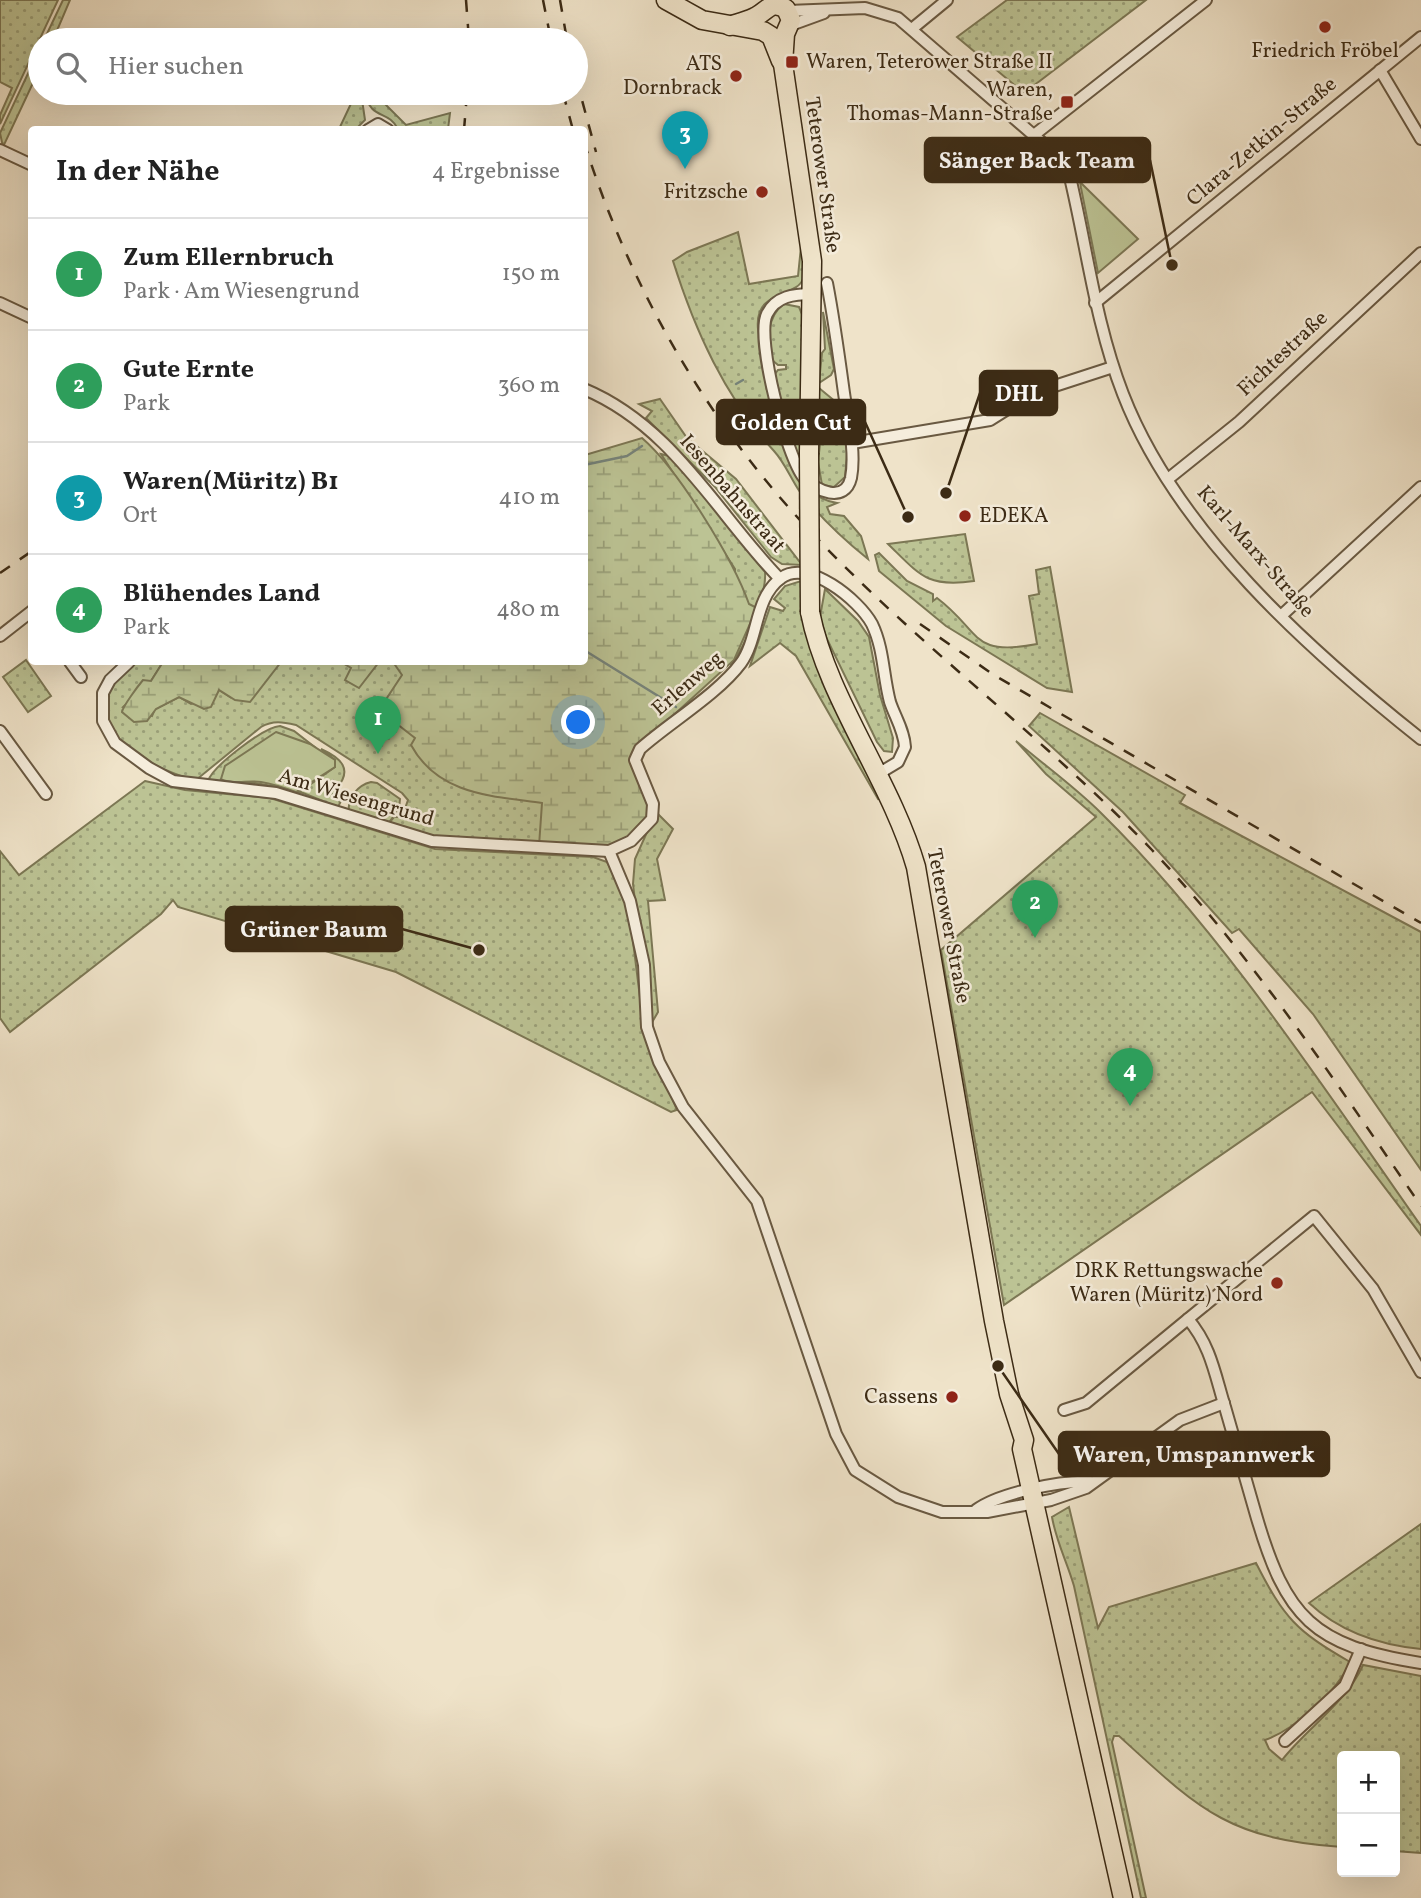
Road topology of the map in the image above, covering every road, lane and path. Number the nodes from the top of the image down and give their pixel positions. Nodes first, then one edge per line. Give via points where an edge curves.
1 (666, 0) edge
2 (947, 0) edge
3 (1206, 0) edge
4 (866, 4) edge
5 (775, 17) edge
6 (913, 28) junction
7 (1421, 37) edge
8 (1380, 70) junction
9 (1034, 135) junction
10 (1421, 139) edge
11 (0, 150) edge
12 (28, 163) edge
13 (1421, 253) edge
14 (827, 282) dead end
15 (812, 294) junction
16 (0, 303) edge
17 (1095, 303) junction
18 (28, 316) edge
19 (1113, 366) junction
20 (588, 391) edge
21 (852, 443) junction
22 (1168, 480) junction
23 (1421, 487) edge
24 (780, 579) junction
25 (28, 614) edge
26 (1282, 615) junction
27 (0, 635) edge
28 (72, 665) edge
29 (125, 665) edge
30 (81, 677) dead end
31 (0, 731) edge
32 (1421, 739) edge
33 (882, 771) junction
34 (46, 794) dead end
35 (609, 852) junction
36 (1188, 1319) junction
37 (1421, 1372) edge
38 (1224, 1404) junction
39 (1064, 1410) dead end
40 (1033, 1500) junction
41 (1361, 1649) junction
42 (1421, 1663) edge
43 (1285, 1741) dead end
44 (1123, 1898) edge

1 - 5 main road via 694,17 730,26
2 - 6 street
3 - 9 street
4 - 5 street
4 - 6 street, Karl-Marx-Straße
5 - 15 main road, Teterower Straße via 809,229
6 - 9 street, Karl-Marx-Straße
7 - 8 street, Clara-Zetkin-Straße
8 - 10 street
8 - 17 street, Clara-Zetkin-Straße
9 - 17 street, Karl-Marx-Straße via 1060,158 1069,173
11 - 12 street
13 - 22 street, Fichtestraße via 1239,422
14 - 21 street, Teterower Straße
15 - 21 street, Teterower Straße via 786,296 772,306 765,319 784,435 805,479 829,493 843,491 849,484
15 - 33 main road, Teterower Straße, bridge via 810,611 824,658
16 - 18 street
17 - 19 street, Karl-Marx-Straße
19 - 21 street via 1033,393 990,420
19 - 22 street, Karl-Marx-Straße via 1133,418
20 - 24 street, Iesenbahnstraat via 617,405 668,447
22 - 26 street, Karl-Marx-Straße via 1233,564
23 - 26 street
24 - 33 street via 796,572 817,576 870,622 905,740 901,758
24 - 35 street, Erlenweg via 765,599 740,664 637,754 635,760 653,804 652,819 631,841
25 - 27 street
26 - 32 street, Karl-Marx-Straße
28 - 30 street
29 - 35 street, Am Wiesengrund via 103,693 103,721 115,743 173,781 276,793 432,841
31 - 34 street
33 - 40 main road, Teterower Straße via 921,887 994,1321 1024,1440 1021,1449
35 - 40 street via 629,898 644,965 647,1027 659,1062 683,1107 732,1164 764,1215 845,1456 859,1474 898,1497 942,1513
36 - 37 street via 1314,1216 1373,1289
36 - 38 street via 1213,1360
36 - 39 street via 1086,1403
38 - 40 street via 1180,1420 1090,1482
38 - 41 street via 1282,1590 1308,1621
40 - 44 main road, Teterower Straße
41 - 42 street
41 - 43 street via 1345,1686

